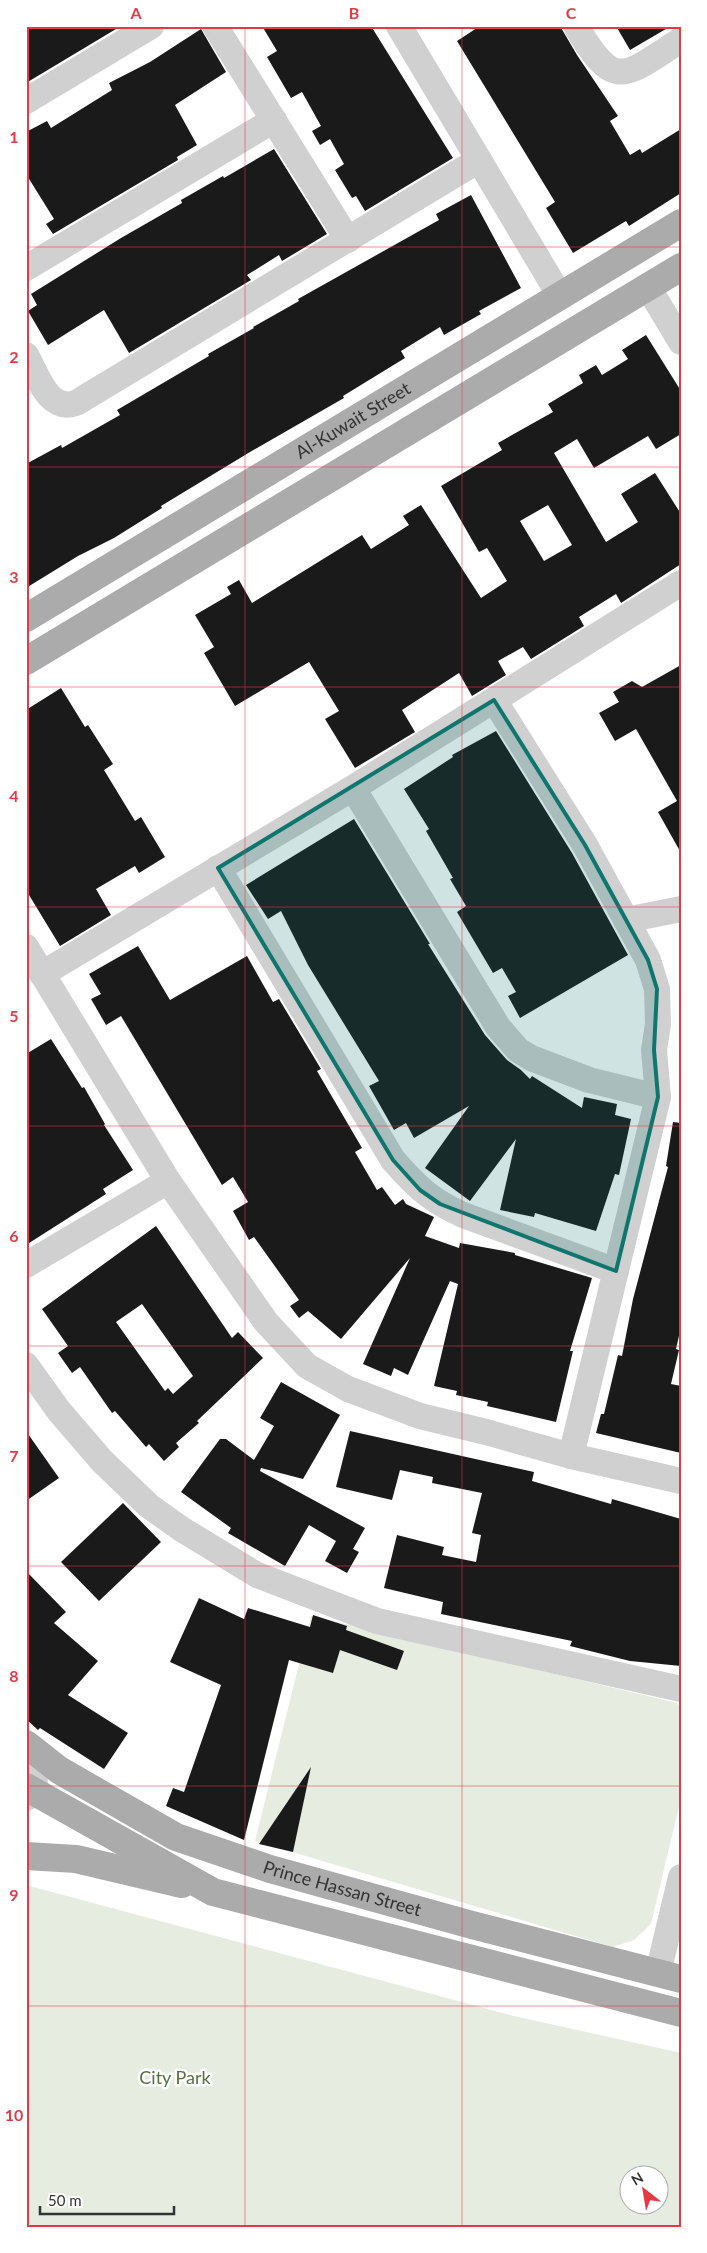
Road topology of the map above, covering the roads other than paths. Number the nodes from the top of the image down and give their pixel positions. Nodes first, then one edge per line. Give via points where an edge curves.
1 (150, 26) edge
2 (216, 26) edge
3 (576, 26) edge
4 (408, 30) edge
5 (681, 40) edge
6 (26, 101) edge
7 (274, 120) junction
8 (479, 160) junction
9 (681, 223) edge
10 (348, 240) junction
11 (681, 267) edge
12 (26, 268) edge
13 (648, 287) junction
14 (560, 296) junction
15 (681, 342) edge
16 (26, 355) edge
17 (250, 483) junction
18 (273, 512) junction
19 (681, 583) edge
20 (26, 618) edge
21 (26, 662) edge
22 (494, 700) junction
23 (353, 788) junction
24 (218, 868) junction
25 (681, 909) edge
26 (626, 920) junction
27 (26, 947) edge
28 (42, 974) junction
29 (658, 1098) junction
30 (168, 1181) junction
31 (26, 1265) edge
32 (616, 1271) junction
33 (26, 1365) edge
34 (571, 1456) junction
35 (681, 1481) edge
36 (681, 1689) edge
37 (28, 1745) edge
38 (35, 1783) edge
39 (26, 1856) edge
40 (681, 1877) edge
41 (213, 1892) junction
42 (669, 1976) edge
43 (681, 2013) edge

1 - 6 street
2 - 7 street
3 - 5 street via 598,60 614,72 636,68
4 - 8 street
7 - 10 street
7 - 12 street
8 - 10 street
8 - 14 street
9 - 14 main road, Al-Kuwait Street
10 - 16 street via 68,406 50,398
11 - 13 main road, Al-Kuwait Street
13 - 15 street
13 - 18 main road, Al-Kuwait Street
14 - 17 main road, Al-Kuwait Street
17 - 18 main road
17 - 20 main road, Al-Kuwait Street
18 - 21 main road, Al-Kuwait Street
19 - 22 street
22 - 23 street
22 - 26 street via 585,845
23 - 24 street
23 - 29 street via 498,1027 518,1050 589,1080
24 - 28 street
24 - 32 street via 393,1160 420,1190 463,1214
25 - 26 street
26 - 29 street via 648,960 657,989 658,1024 654,1050
27 - 28 street
28 - 30 street
29 - 32 street
30 - 31 street
30 - 34 street via 266,1322 307,1366 348,1389 420,1416
32 - 34 street
33 - 36 street via 96,1454 150,1506 257,1575 377,1621
34 - 35 street
37 - 38 main road, Prince Hassan Street
38 - 41 main road, Prince Hassan Street
38 - 42 main road, Prince Hassan Street via 176,1837 279,1871 472,1926
39 - 41 main road via 76,1859
40 - 42 street
41 - 43 main road, Prince Hassan Street

